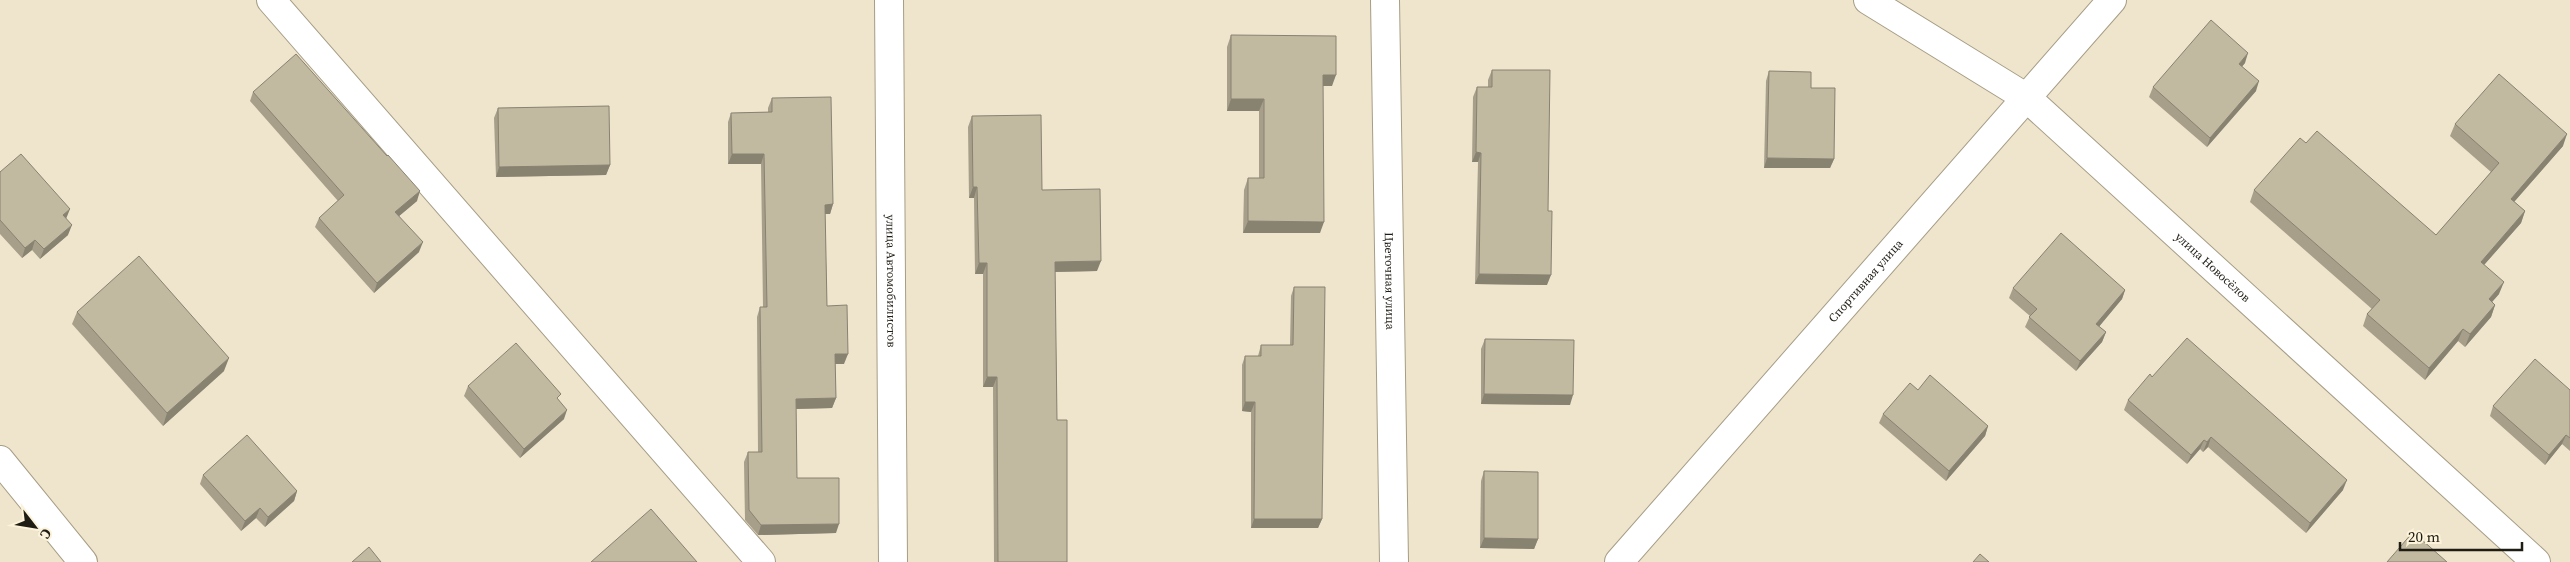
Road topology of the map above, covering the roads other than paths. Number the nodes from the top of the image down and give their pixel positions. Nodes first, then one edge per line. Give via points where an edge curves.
1 (271, 0) edge
2 (889, 0) edge
3 (1385, 0) edge
4 (1868, 0) edge
5 (2112, 0) edge
6 (2027, 98) junction
7 (0, 460) edge
8 (1634, 557) edge
9 (83, 562) edge
10 (761, 562) edge
11 (894, 562) edge
12 (1394, 562) edge
13 (2536, 562) edge

1 - 10 street
2 - 11 street, улица Автомобилистов
3 - 12 street, Цветочная улица
4 - 6 street, улица Новосёлов
5 - 6 street, Спортивная улица
6 - 8 street, Спортивная улица
6 - 13 street, улица Новосёлов
7 - 9 street

